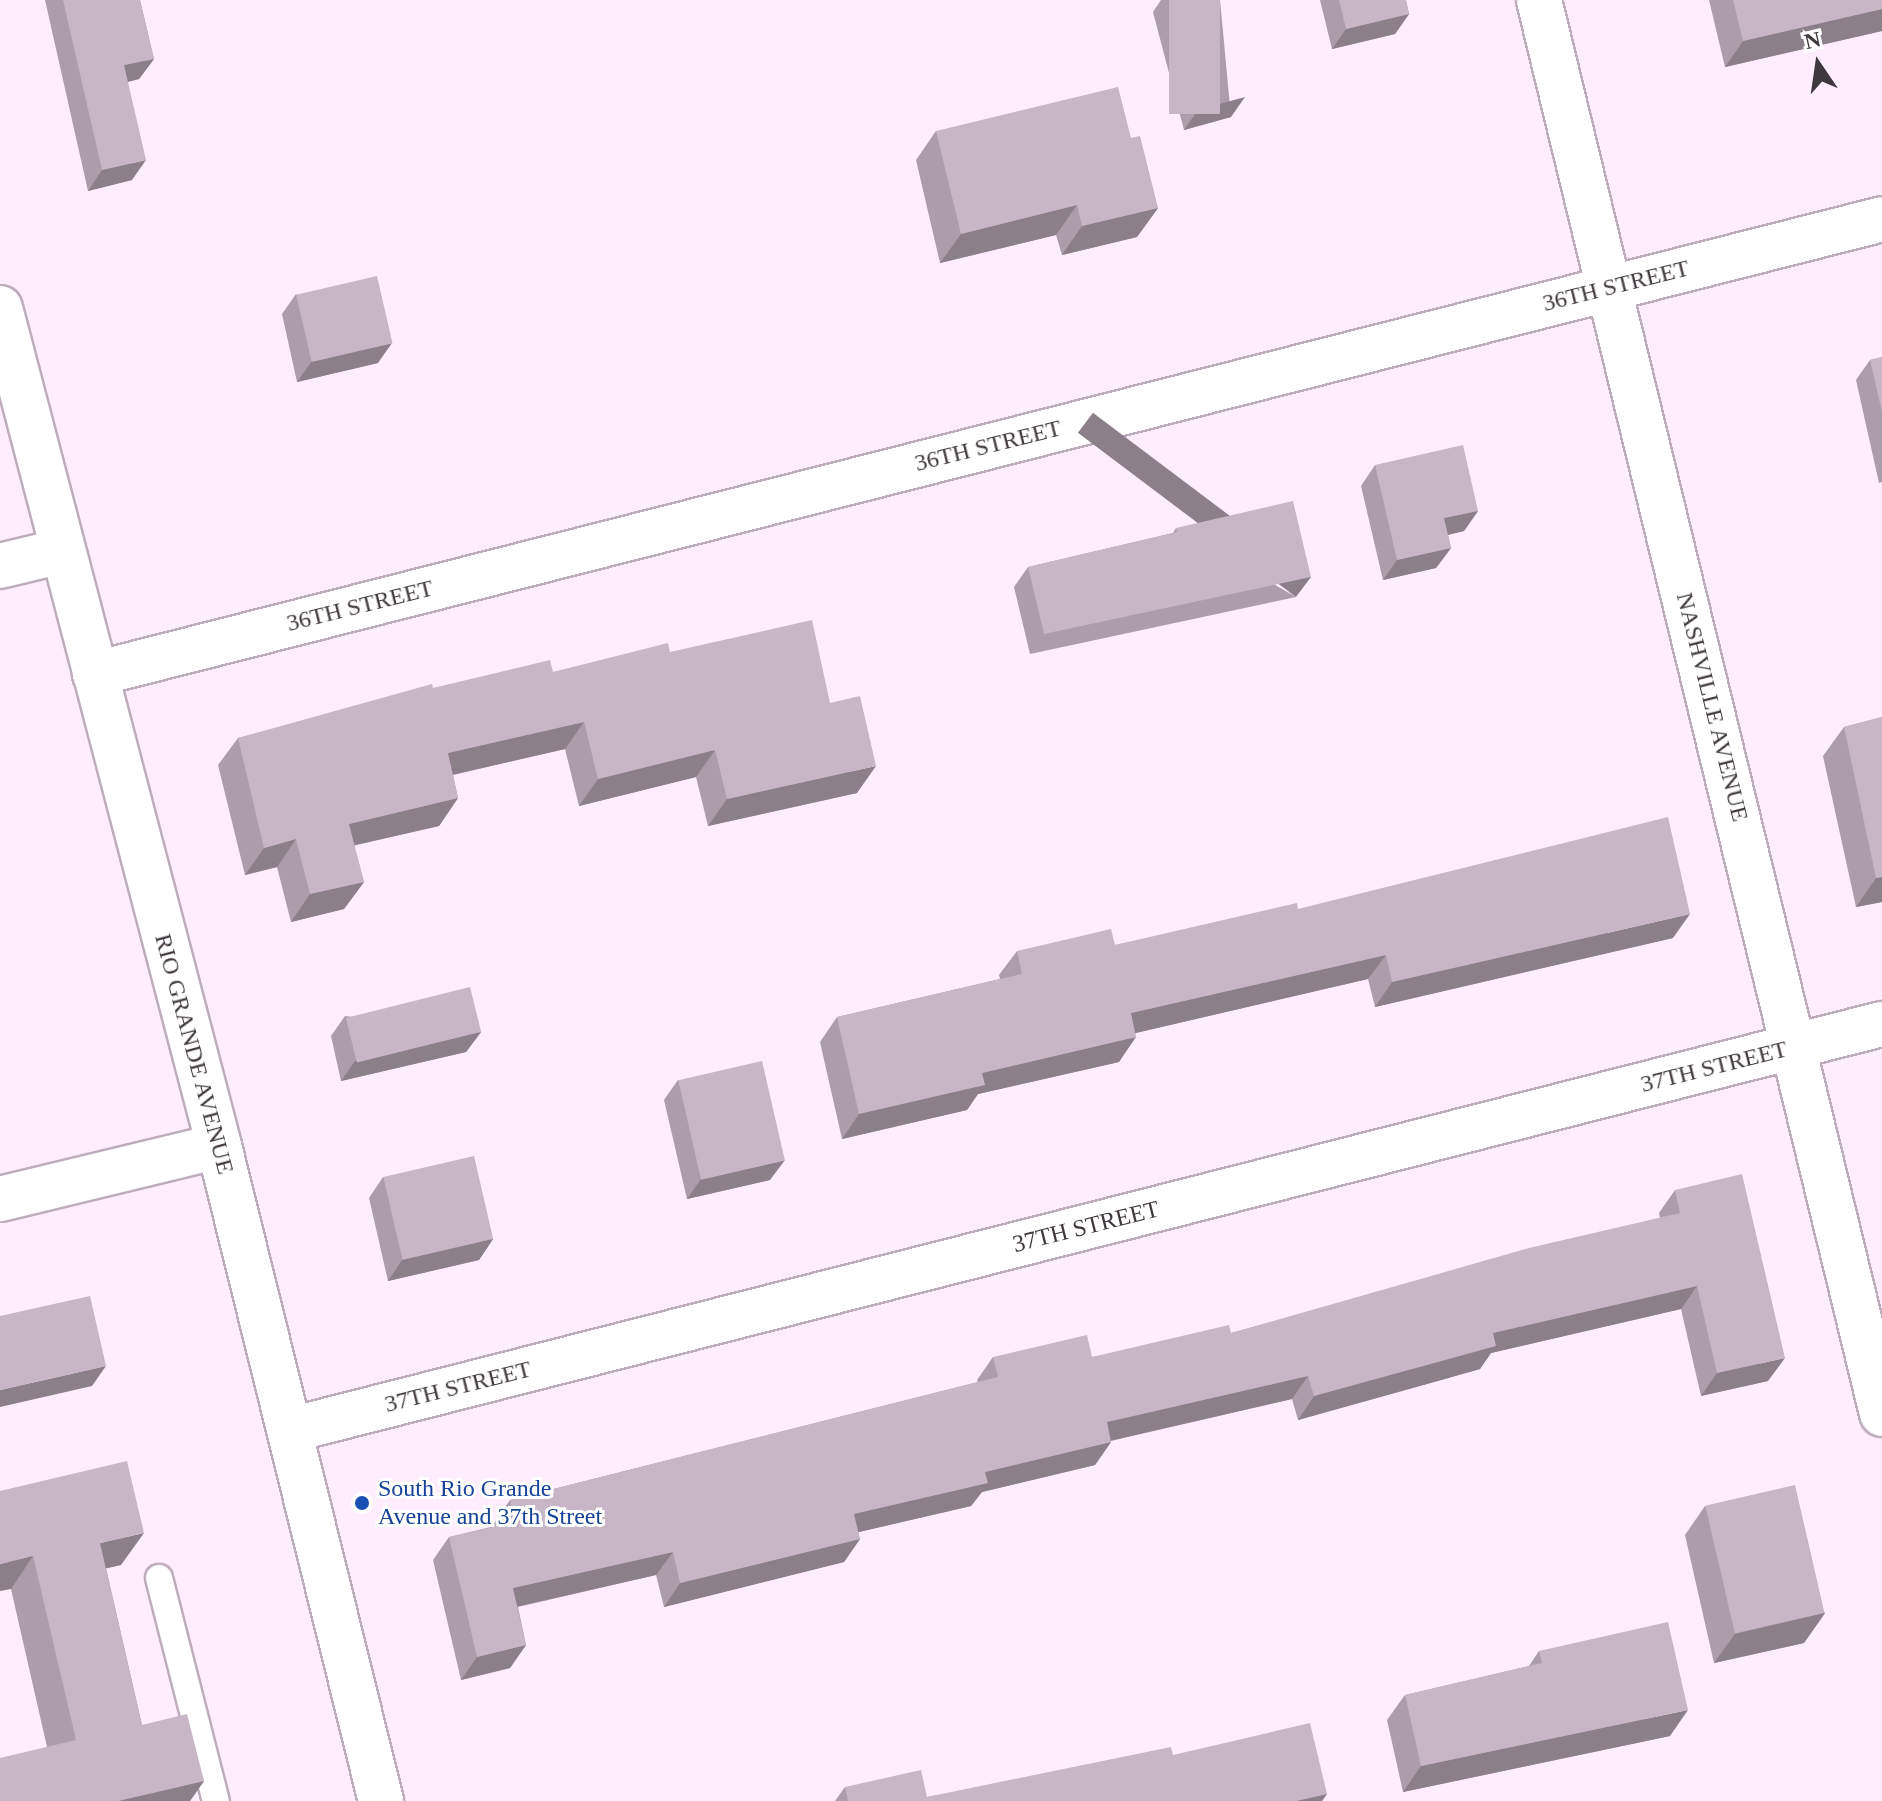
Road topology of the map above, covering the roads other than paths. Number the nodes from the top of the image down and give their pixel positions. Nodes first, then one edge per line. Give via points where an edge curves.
1 (1539, 0) edge
2 (1882, 219) edge
3 (1613, 287) junction
4 (0, 308) edge
5 (62, 551) junction
6 (0, 566) edge
7 (95, 674) junction
8 (1882, 1024) edge
9 (1794, 1046) junction
10 (219, 1146) junction
11 (0, 1199) edge
12 (1882, 1414) edge
13 (290, 1430) junction
14 (159, 1578) dead end
15 (216, 1801) edge
16 (381, 1801) edge

1 - 3 street, NASHVILLE AVENUE
2 - 3 street, 36TH STREET
3 - 7 street, 36TH STREET
3 - 9 street, NASHVILLE AVENUE
4 - 5 street, RIO GRANDE AVENUE
5 - 6 street
5 - 7 street, RIO GRANDE AVENUE
7 - 10 street, RIO GRANDE AVENUE
8 - 9 street, 37TH STREET
9 - 12 street, NASHVILLE AVENUE
9 - 13 street, 37TH STREET
10 - 11 street
10 - 13 street, RIO GRANDE AVENUE
13 - 16 street, RIO GRANDE AVENUE
14 - 15 lane

